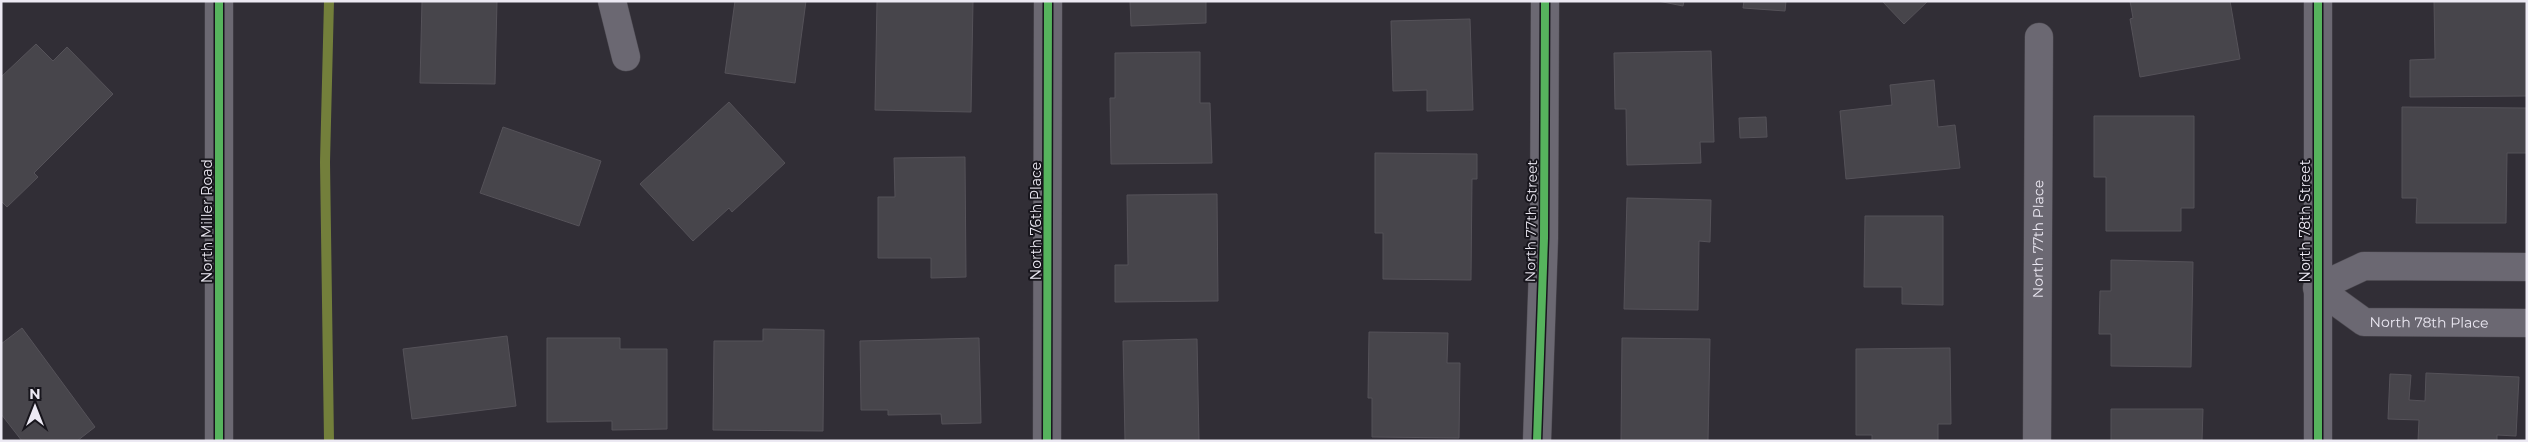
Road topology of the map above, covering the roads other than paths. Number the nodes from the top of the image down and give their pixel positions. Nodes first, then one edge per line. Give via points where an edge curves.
1 (219, 1) edge
2 (612, 1) edge
3 (1048, 1) edge
4 (1545, 1) edge
5 (2318, 1) edge
6 (2039, 37) dead end
7 (626, 57) dead end
8 (2527, 267) edge
9 (2317, 288) junction
10 (2527, 323) edge
11 (219, 441) edge
12 (1047, 441) edge
13 (1537, 441) edge
14 (2036, 441) edge
15 (2318, 441) edge

1 - 11 street, North Miller Road
2 - 7 street
3 - 12 street, North 76th Place
4 - 13 street, North 77th Street via 1544,238
5 - 9 street, North 78th Street
6 - 14 street, North 77th Place
8 - 9 street via 2364,266
9 - 10 street, North 78th Place via 2364,322
9 - 15 street, North 78th Street

